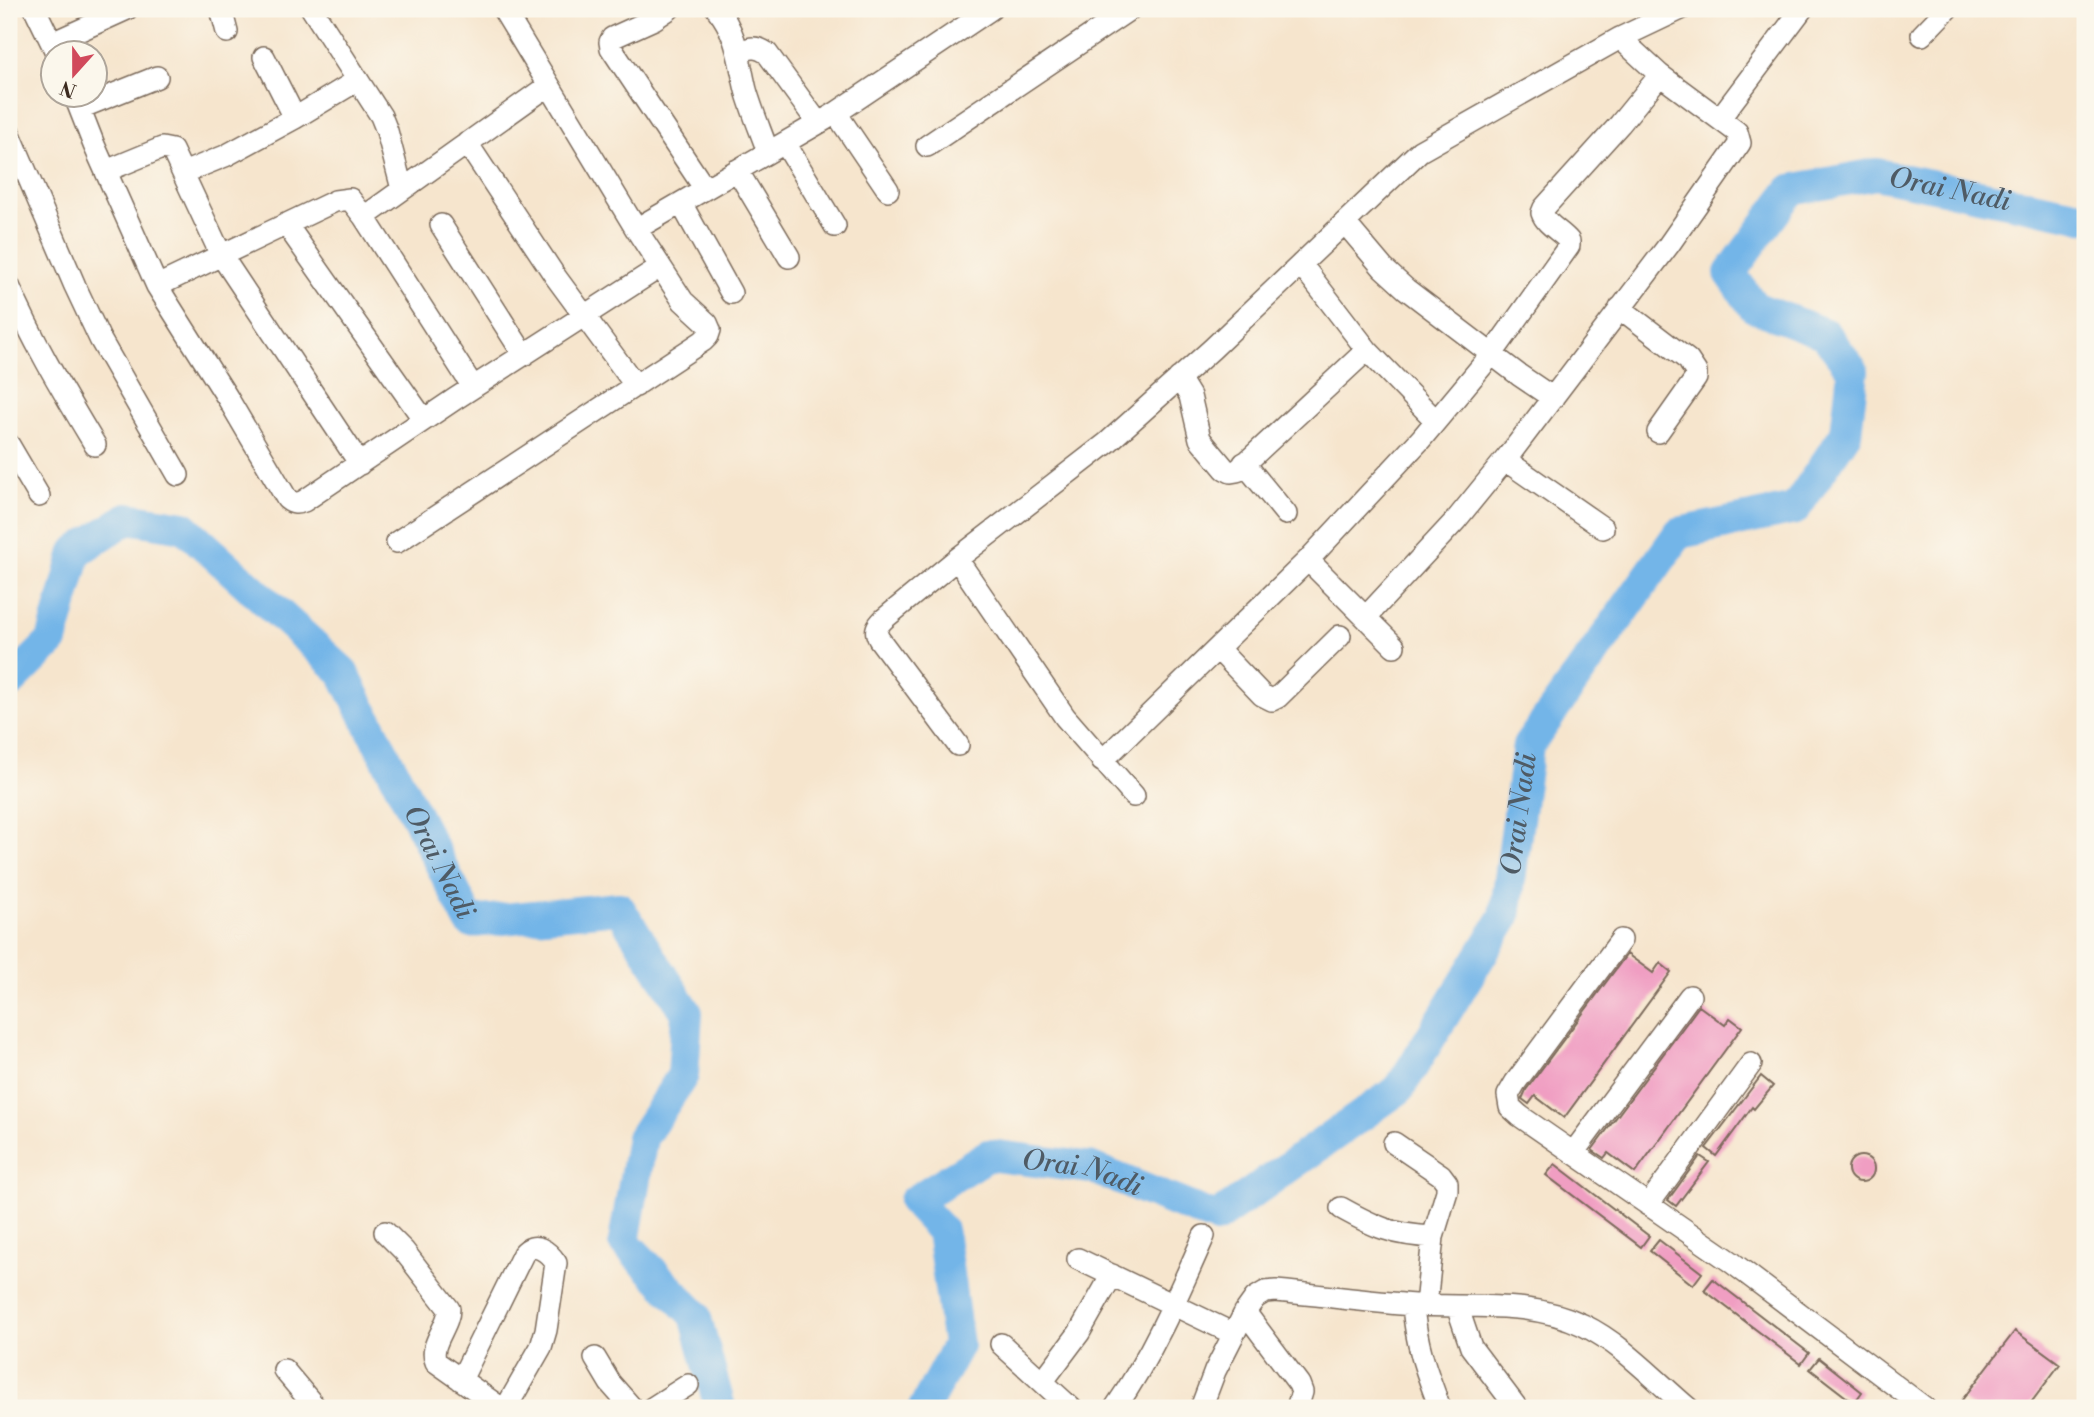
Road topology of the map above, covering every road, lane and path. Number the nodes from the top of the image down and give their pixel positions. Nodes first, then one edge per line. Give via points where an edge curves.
1 (35, 9) edge
2 (127, 9) edge
3 (221, 9) edge
4 (312, 9) edge
5 (503, 9) edge
6 (717, 9) edge
7 (991, 9) edge
8 (1130, 9) edge
9 (1681, 9) edge
10 (1802, 9) edge
11 (1947, 9) edge
12 (657, 12) edge
13 (227, 32) dead end
14 (1922, 35) dead end
15 (49, 38) edge
16 (73, 38) edge
17 (1620, 38) junction
18 (739, 52) junction
19 (264, 57) dead end
20 (1660, 75) junction
21 (157, 77) dead end
22 (358, 80) junction
23 (549, 85) junction
24 (108, 92) edge
25 (80, 108) edge
26 (295, 118) junction
27 (827, 118) junction
28 (1720, 118) junction
29 (9, 132) edge
30 (467, 143) junction
31 (927, 146) dead end
32 (777, 148) junction
33 (737, 170) junction
34 (106, 171) junction
35 (183, 173) junction
36 (402, 189) junction
37 (705, 189) junction
38 (888, 190) dead end
39 (681, 203) junction
40 (364, 217) junction
41 (1345, 223) junction
42 (286, 224) junction
43 (441, 225) dead end
44 (835, 226) dead end
45 (636, 229) junction
46 (221, 255) junction
47 (789, 257) dead end
48 (1301, 264) junction
49 (660, 267) junction
50 (9, 286) edge
51 (157, 286) junction
52 (731, 293) dead end
53 (1620, 308) junction
54 (584, 316) junction
55 (1367, 350) junction
56 (1492, 354) junction
57 (524, 355) junction
58 (1179, 378) junction
59 (636, 386) junction
60 (473, 387) junction
61 (1553, 398) junction
62 (424, 420) junction
63 (1436, 421) junction
64 (1658, 432) dead end
65 (95, 444) dead end
66 (9, 445) edge
67 (1505, 460) junction
68 (1244, 463) junction
69 (360, 464) junction
70 (178, 475) dead end
71 (38, 496) dead end
72 (1286, 514) dead end
73 (1603, 528) dead end
74 (397, 542) dead end
75 (957, 559) junction
76 (1308, 561) junction
77 (1366, 617) junction
78 (1340, 636) dead end
79 (1394, 646) dead end
80 (1219, 649) junction
81 (958, 745) dead end
82 (1102, 761) junction
83 (1134, 796) dead end
84 (1621, 940) dead end
85 (1690, 996) dead end
86 (1751, 1064) dead end
87 (1394, 1143) dead end
88 (1573, 1153) junction
89 (1648, 1205) junction
90 (1341, 1208) dead end
91 (385, 1232) dead end
92 (1204, 1236) dead end
93 (1433, 1237) junction
94 (1079, 1259) dead end
95 (1112, 1275) junction
96 (1419, 1305) junction
97 (1174, 1306) junction
98 (1457, 1306) junction
99 (1245, 1312) junction
100 (1234, 1334) junction
101 (1001, 1344) dead end
102 (594, 1358) dead end
103 (284, 1370) dead end
104 (461, 1380) junction
105 (1043, 1381) junction
106 (688, 1385) dead end
107 (316, 1408) edge
108 (504, 1408) edge
109 (632, 1408) edge
110 (652, 1408) edge
111 (1071, 1408) edge
112 (1115, 1408) edge
113 (1201, 1408) edge
114 (1297, 1408) edge
115 (1440, 1408) edge
116 (1517, 1408) edge
117 (1688, 1408) edge
118 (1925, 1408) edge

1 - 15 street
2 - 16 street
3 - 13 street
4 - 22 street
5 - 23 street
6 - 18 street
7 - 27 street
8 - 31 street
9 - 17 street
10 - 28 street
11 - 14 street
12 - 37 street via 612,38 611,48
17 - 20 street
17 - 41 street via 1420,151
18 - 27 street via 758,47 767,53
18 - 32 street via 747,93
19 - 26 street
20 - 28 street
20 - 56 street via 1544,208 1544,218 1567,237 1569,246
21 - 24 street
22 - 26 street
22 - 36 street via 381,116
23 - 30 street
23 - 45 street
25 - 34 street
26 - 35 street
27 - 32 street
27 - 38 street
28 - 53 street via 1737,132 1740,143
29 - 70 street via 100,339
30 - 36 street
30 - 54 street
32 - 33 street
32 - 44 street
33 - 37 street
33 - 47 street
34 - 35 street via 168,148
34 - 51 street
35 - 46 street
36 - 40 street
37 - 39 street
39 - 45 street
39 - 52 street
40 - 42 street via 344,198
40 - 60 street
41 - 48 street
41 - 56 street via 1406,289
42 - 46 street
42 - 62 street
43 - 57 street
45 - 49 street
46 - 51 street
46 - 69 street
48 - 55 street
48 - 58 street
49 - 54 street
49 - 59 street via 710,330 703,341
50 - 65 street via 43,357
51 - 69 street via 287,499 297,504 304,501
53 - 61 street
53 - 64 street via 1688,360 1696,372
54 - 57 street
54 - 59 street
55 - 63 street
55 - 68 street
56 - 61 street
56 - 63 street
57 - 60 street
58 - 68 street via 1190,397 1200,439 1225,470 1237,471
58 - 75 street via 1107,443
59 - 74 street
60 - 62 street
61 - 67 street
62 - 69 street
63 - 76 street
66 - 71 street
67 - 73 street
67 - 77 street
68 - 72 street
75 - 81 street via 884,619 876,634
75 - 82 street via 1065,717
76 - 77 street
76 - 80 street
77 - 79 street
78 - 80 street via 1272,700
80 - 82 street
82 - 83 street
84 - 88 street via 1508,1095 1510,1107 1520,1116
85 - 88 street
86 - 89 street
87 - 93 street via 1447,1183
88 - 89 street
89 - 118 street
90 - 93 street via 1383,1230
91 - 104 street via 449,1309 433,1356
92 - 97 street
93 - 96 street
94 - 95 street
95 - 97 street
95 - 105 street via 1079,1333
96 - 98 street
96 - 99 street via 1276,1291 1255,1298
96 - 115 street via 1415,1331
97 - 100 street
97 - 112 street
98 - 116 street via 1471,1347
98 - 117 street via 1521,1308 1561,1315 1586,1326
99 - 100 street
99 - 114 street via 1299,1384 1302,1392
100 - 113 street
101 - 105 street
102 - 109 street
103 - 107 street
104 - 108 street
104 - 108 street via 523,1254 533,1246 541,1248 555,1263 546,1330 534,1362
105 - 111 street
106 - 110 street

